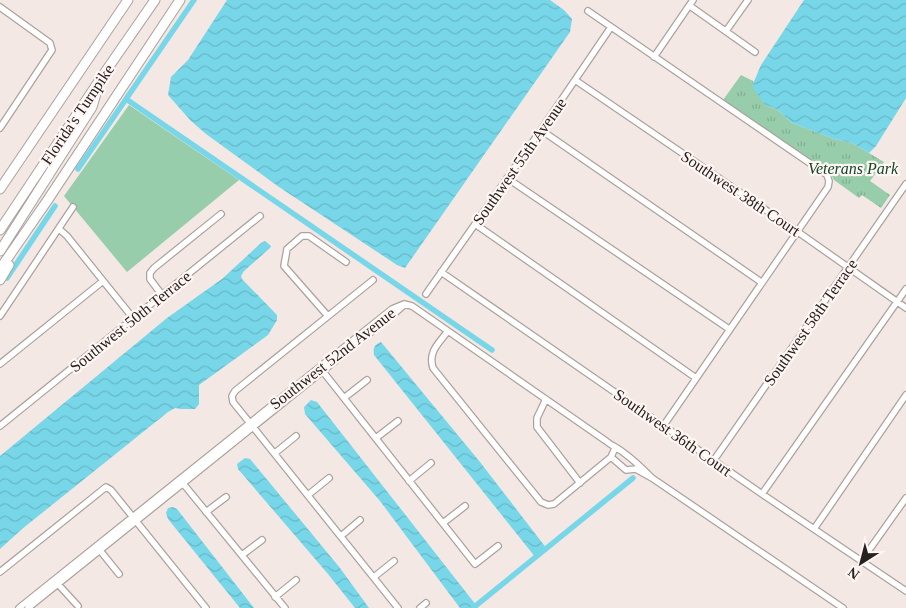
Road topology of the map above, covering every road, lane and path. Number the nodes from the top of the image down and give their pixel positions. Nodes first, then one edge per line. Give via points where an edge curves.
1 (128, 0) edge
2 (155, 0) edge
3 (180, 0) edge
4 (748, 0) edge
5 (691, 3) edge
6 (0, 7) edge
7 (588, 11) dead end
8 (611, 27) junction
9 (726, 31) junction
10 (755, 52) dead end
11 (654, 57) junction
12 (101, 78) junction
13 (575, 80) junction
14 (0, 128) edge
15 (541, 130) junction
16 (33, 138) junction
17 (508, 178) junction
18 (0, 179) edge
19 (906, 184) edge
20 (0, 189) edge
21 (47, 201) junction
22 (73, 208) dead end
23 (221, 214) dead end
24 (260, 216) dead end
25 (475, 224) junction
26 (59, 229) junction
27 (0, 230) edge
28 (798, 232) junction
29 (0, 251) edge
30 (346, 262) dead end
31 (848, 268) junction
32 (0, 269) edge
33 (442, 272) junction
34 (0, 280) edge
35 (373, 280) dead end
36 (104, 281) junction
37 (761, 282) junction
38 (906, 290) edge
39 (426, 294) dead end
40 (162, 295) junction
41 (897, 302) junction
42 (906, 308) edge
43 (327, 315) junction
44 (0, 316) edge
45 (133, 318) junction
46 (729, 329) junction
47 (448, 331) junction
48 (0, 364) edge
49 (321, 369) junction
50 (696, 378) junction
51 (367, 380) dead end
52 (906, 395) edge
53 (344, 398) junction
54 (546, 399) junction
55 (398, 421) dead end
56 (252, 425) junction
57 (664, 425) junction
58 (0, 426) edge
59 (296, 436) dead end
60 (376, 438) junction
61 (615, 448) junction
62 (275, 453) junction
63 (611, 457) junction
64 (631, 459) junction
65 (714, 460) junction
66 (432, 463) dead end
67 (617, 463) junction
68 (329, 478) dead end
69 (652, 478) junction
70 (409, 481) junction
71 (182, 482) junction
72 (580, 484) junction
73 (762, 494) junction
74 (308, 495) junction
75 (226, 497) dead end
76 (906, 498) edge
77 (465, 506) dead end
78 (206, 512) junction
79 (134, 520) junction
80 (360, 520) dead end
81 (443, 523) junction
82 (814, 529) junction
83 (341, 536) junction
84 (262, 540) dead end
85 (498, 546) dead end
86 (98, 549) junction
87 (242, 555) junction
88 (862, 560) junction
89 (394, 561) dead end
90 (0, 572) edge
91 (119, 574) dead end
92 (374, 577) junction
93 (296, 580) dead end
94 (56, 582) junction
95 (906, 591) edge
96 (275, 597) junction
97 (426, 603) dead end
98 (78, 606) dead end
99 (19, 608) edge
100 (28, 608) edge
101 (206, 608) edge
102 (285, 608) edge
103 (398, 608) edge
104 (420, 608) edge
105 (843, 608) edge

1 - 16 highway, Florida's Turnpike
2 - 12 highway, Florida's Turnpike
3 - 21 highway
4 - 9 street
5 - 9 street
5 - 11 street
6 - 14 street via 50,44 52,50
7 - 8 street
8 - 11 street
8 - 13 street, Southwest 55th Avenue
9 - 10 street
11 - 28 street via 827,175 828,187
12 - 27 highway, Florida's Turnpike
12 - 29 highway via 92,107
13 - 15 street, Southwest 55th Avenue
13 - 28 street, Southwest 38th Court
15 - 17 street, Southwest 55th Avenue
15 - 37 street
16 - 18 highway
16 - 20 highway, Florida's Turnpike
17 - 25 street, Southwest 55th Avenue
17 - 46 street
19 - 31 street, Southwest 58th Terrace
21 - 32 highway
21 - 34 highway
22 - 26 street
23 - 40 street via 150,273 150,279
24 - 40 street, Southwest 50th Terrace
25 - 33 street, Southwest 55th Avenue
25 - 50 street
26 - 36 street
26 - 44 street
28 - 31 street, Southwest 38th Court
28 - 37 street
30 - 43 street via 309,236 302,236 287,249 284,266
31 - 41 street, Southwest 38th Court
31 - 65 street, Southwest 58th Terrace
33 - 39 street, Southwest 55th Avenue
33 - 57 street, Southwest 36th Court
35 - 43 street
36 - 45 street
36 - 48 street
37 - 46 street
38 - 41 street
40 - 45 street, Southwest 50th Terrace
41 - 42 street, Southwest 38th Court
41 - 73 street
43 - 56 street via 234,391 233,402
45 - 58 street, Southwest 50th Terrace
46 - 50 street
47 - 49 street, Southwest 52nd Avenue via 404,304 392,309
47 - 54 street
47 - 72 street via 432,353 433,368 541,502 554,504
49 - 53 street
49 - 56 street, Southwest 52nd Avenue
50 - 57 street
51 - 53 street
52 - 82 street
53 - 60 street
54 - 61 street
54 - 72 street via 537,418 537,427
55 - 60 street
56 - 62 street
56 - 71 street, Southwest 52nd Avenue
57 - 65 street, Southwest 36th Court
59 - 62 street
60 - 70 street
61 - 63 street
61 - 64 street
62 - 74 street
63 - 67 street
63 - 72 street
64 - 67 street
64 - 69 street
65 - 73 street, Southwest 36th Court
66 - 70 street
67 - 69 street via 626,470 636,469
68 - 74 street
69 - 105 street
70 - 81 street
71 - 78 street
71 - 79 street, Southwest 52nd Avenue
73 - 82 street, Southwest 36th Court
74 - 83 street
75 - 78 street
76 - 88 street
77 - 81 street
78 - 87 street
79 - 86 street, Southwest 52nd Avenue
79 - 90 street via 106,487
79 - 101 street
80 - 83 street
81 - 85 street via 475,564
82 - 88 street, Southwest 36th Court
83 - 92 street
84 - 87 street
86 - 91 street
86 - 94 street, Southwest 52nd Avenue
87 - 96 street
88 - 95 street, Southwest 36th Court
89 - 92 street
92 - 103 street
93 - 96 street
94 - 98 street
94 - 99 street, Southwest 52nd Avenue
94 - 100 street, Southwest 52nd Avenue
96 - 102 street
97 - 104 street

